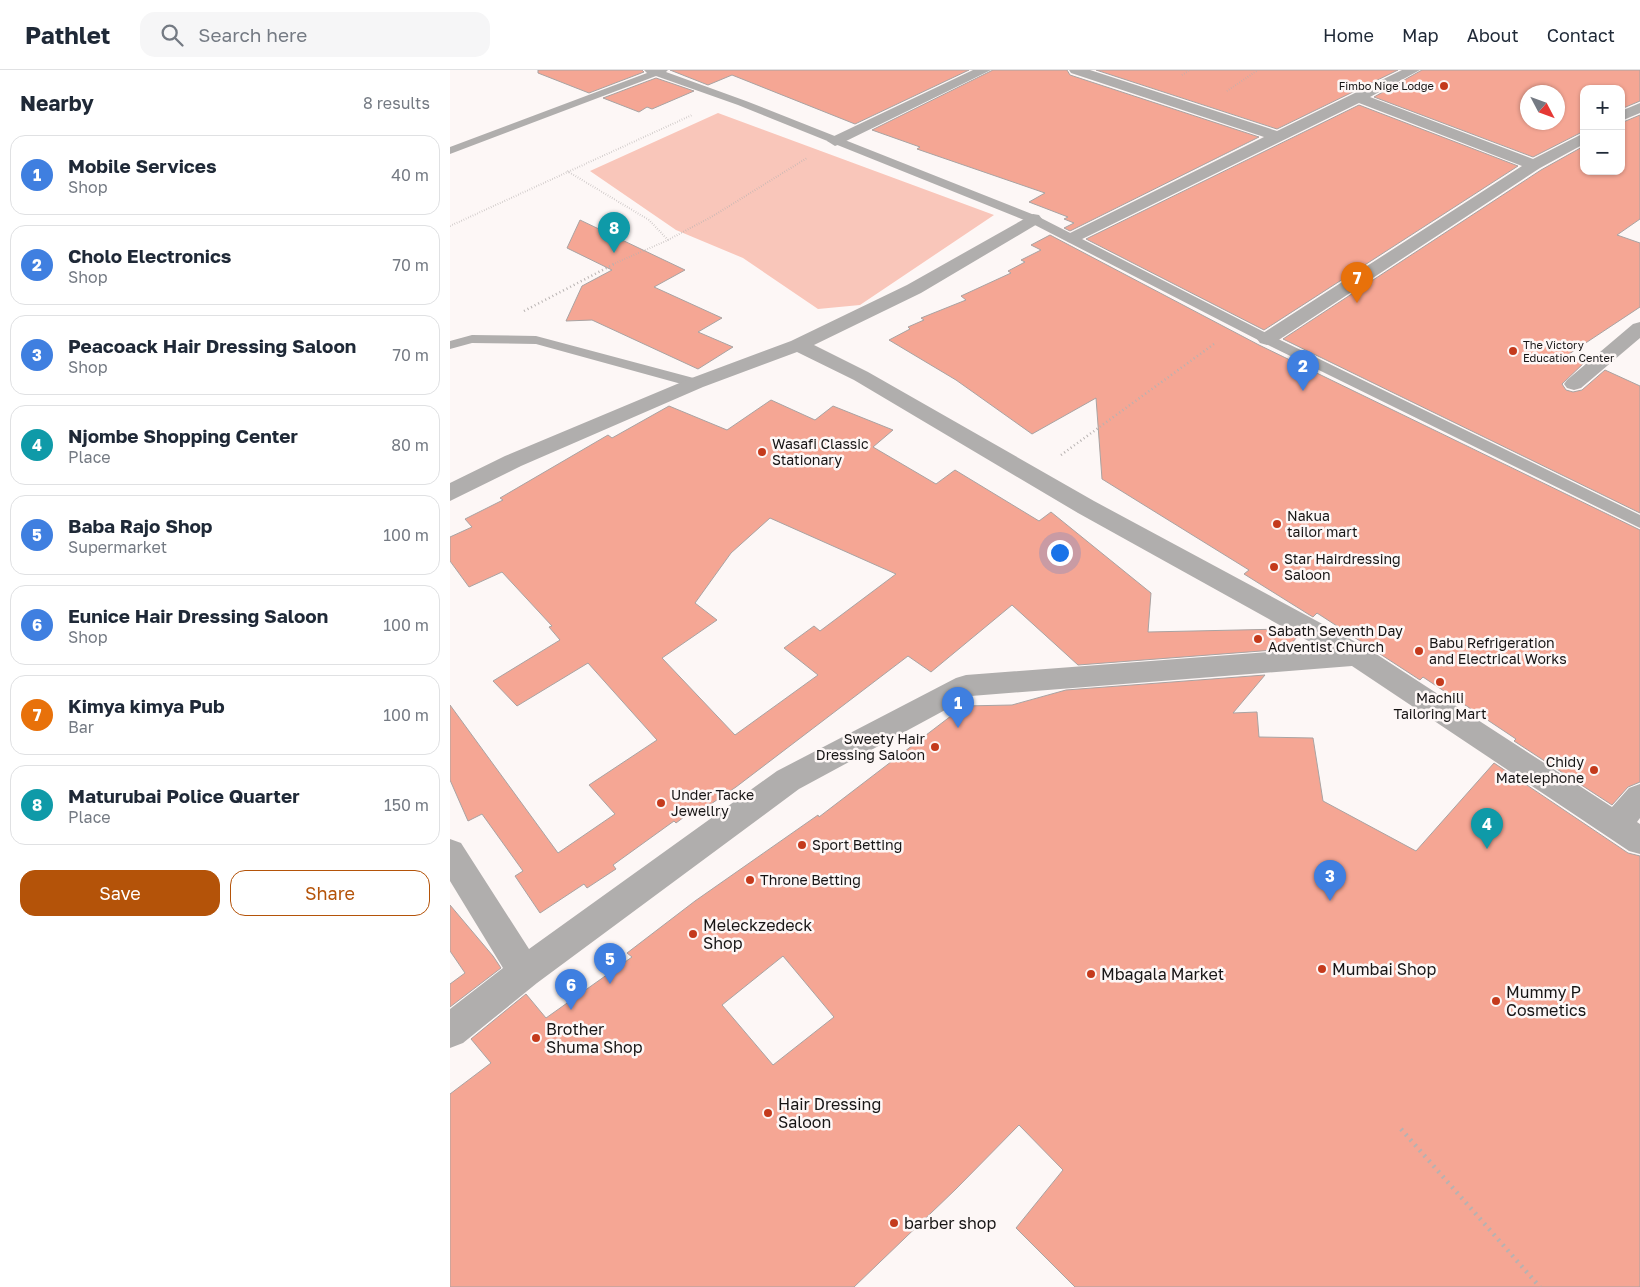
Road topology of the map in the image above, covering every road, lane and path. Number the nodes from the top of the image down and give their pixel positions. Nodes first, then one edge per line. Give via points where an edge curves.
1 (984, 70) edge
2 (1076, 70) edge
3 (656, 71) edge
4 (1403, 71) edge
5 (1360, 98) junction
6 (732, 99) junction
7 (1640, 107) edge
8 (1625, 115) edge
9 (1280, 137) junction
10 (1580, 140) edge
11 (835, 141) junction
12 (450, 151) edge
13 (1534, 165) junction
14 (568, 170) junction
15 (1033, 219) junction
16 (450, 226) edge
17 (1074, 238) junction
18 (668, 240) junction
19 (1241, 324) junction
20 (1640, 328) edge
21 (1267, 338) junction
22 (472, 339) junction
23 (450, 345) edge
24 (798, 345) junction
25 (696, 383) junction
26 (1574, 384) dead end
27 (1032, 476) junction
28 (450, 493) edge
29 (1640, 522) edge
30 (1357, 655) junction
31 (1640, 797) edge
32 (1616, 824) junction
33 (1640, 841) edge
34 (450, 853) edge
35 (525, 972) junction
36 (450, 1031) edge
37 (1401, 1129) dead end
38 (1540, 1287) edge

1 - 11 street
2 - 9 street
3 - 6 lane
3 - 12 lane
4 - 5 street
5 - 9 street
5 - 13 street
6 - 11 lane
6 - 14 path
7 - 8 street
9 - 17 street
10 - 13 street
11 - 15 lane
11 - 18 path
13 - 21 street
14 - 16 path
14 - 18 path via 649,220
15 - 17 lane
15 - 24 street via 914,288
17 - 19 lane
18 - 22 path via 616,263
19 - 21 lane
19 - 27 path
20 - 26 street
21 - 29 lane
22 - 23 lane
22 - 25 lane via 536,340
24 - 25 street
24 - 27 street via 861,376
25 - 28 street via 513,461
27 - 30 street
30 - 32 street
30 - 35 street via 966,686 788,780
31 - 32 street
32 - 33 street
34 - 35 street
35 - 36 street
37 - 38 path

